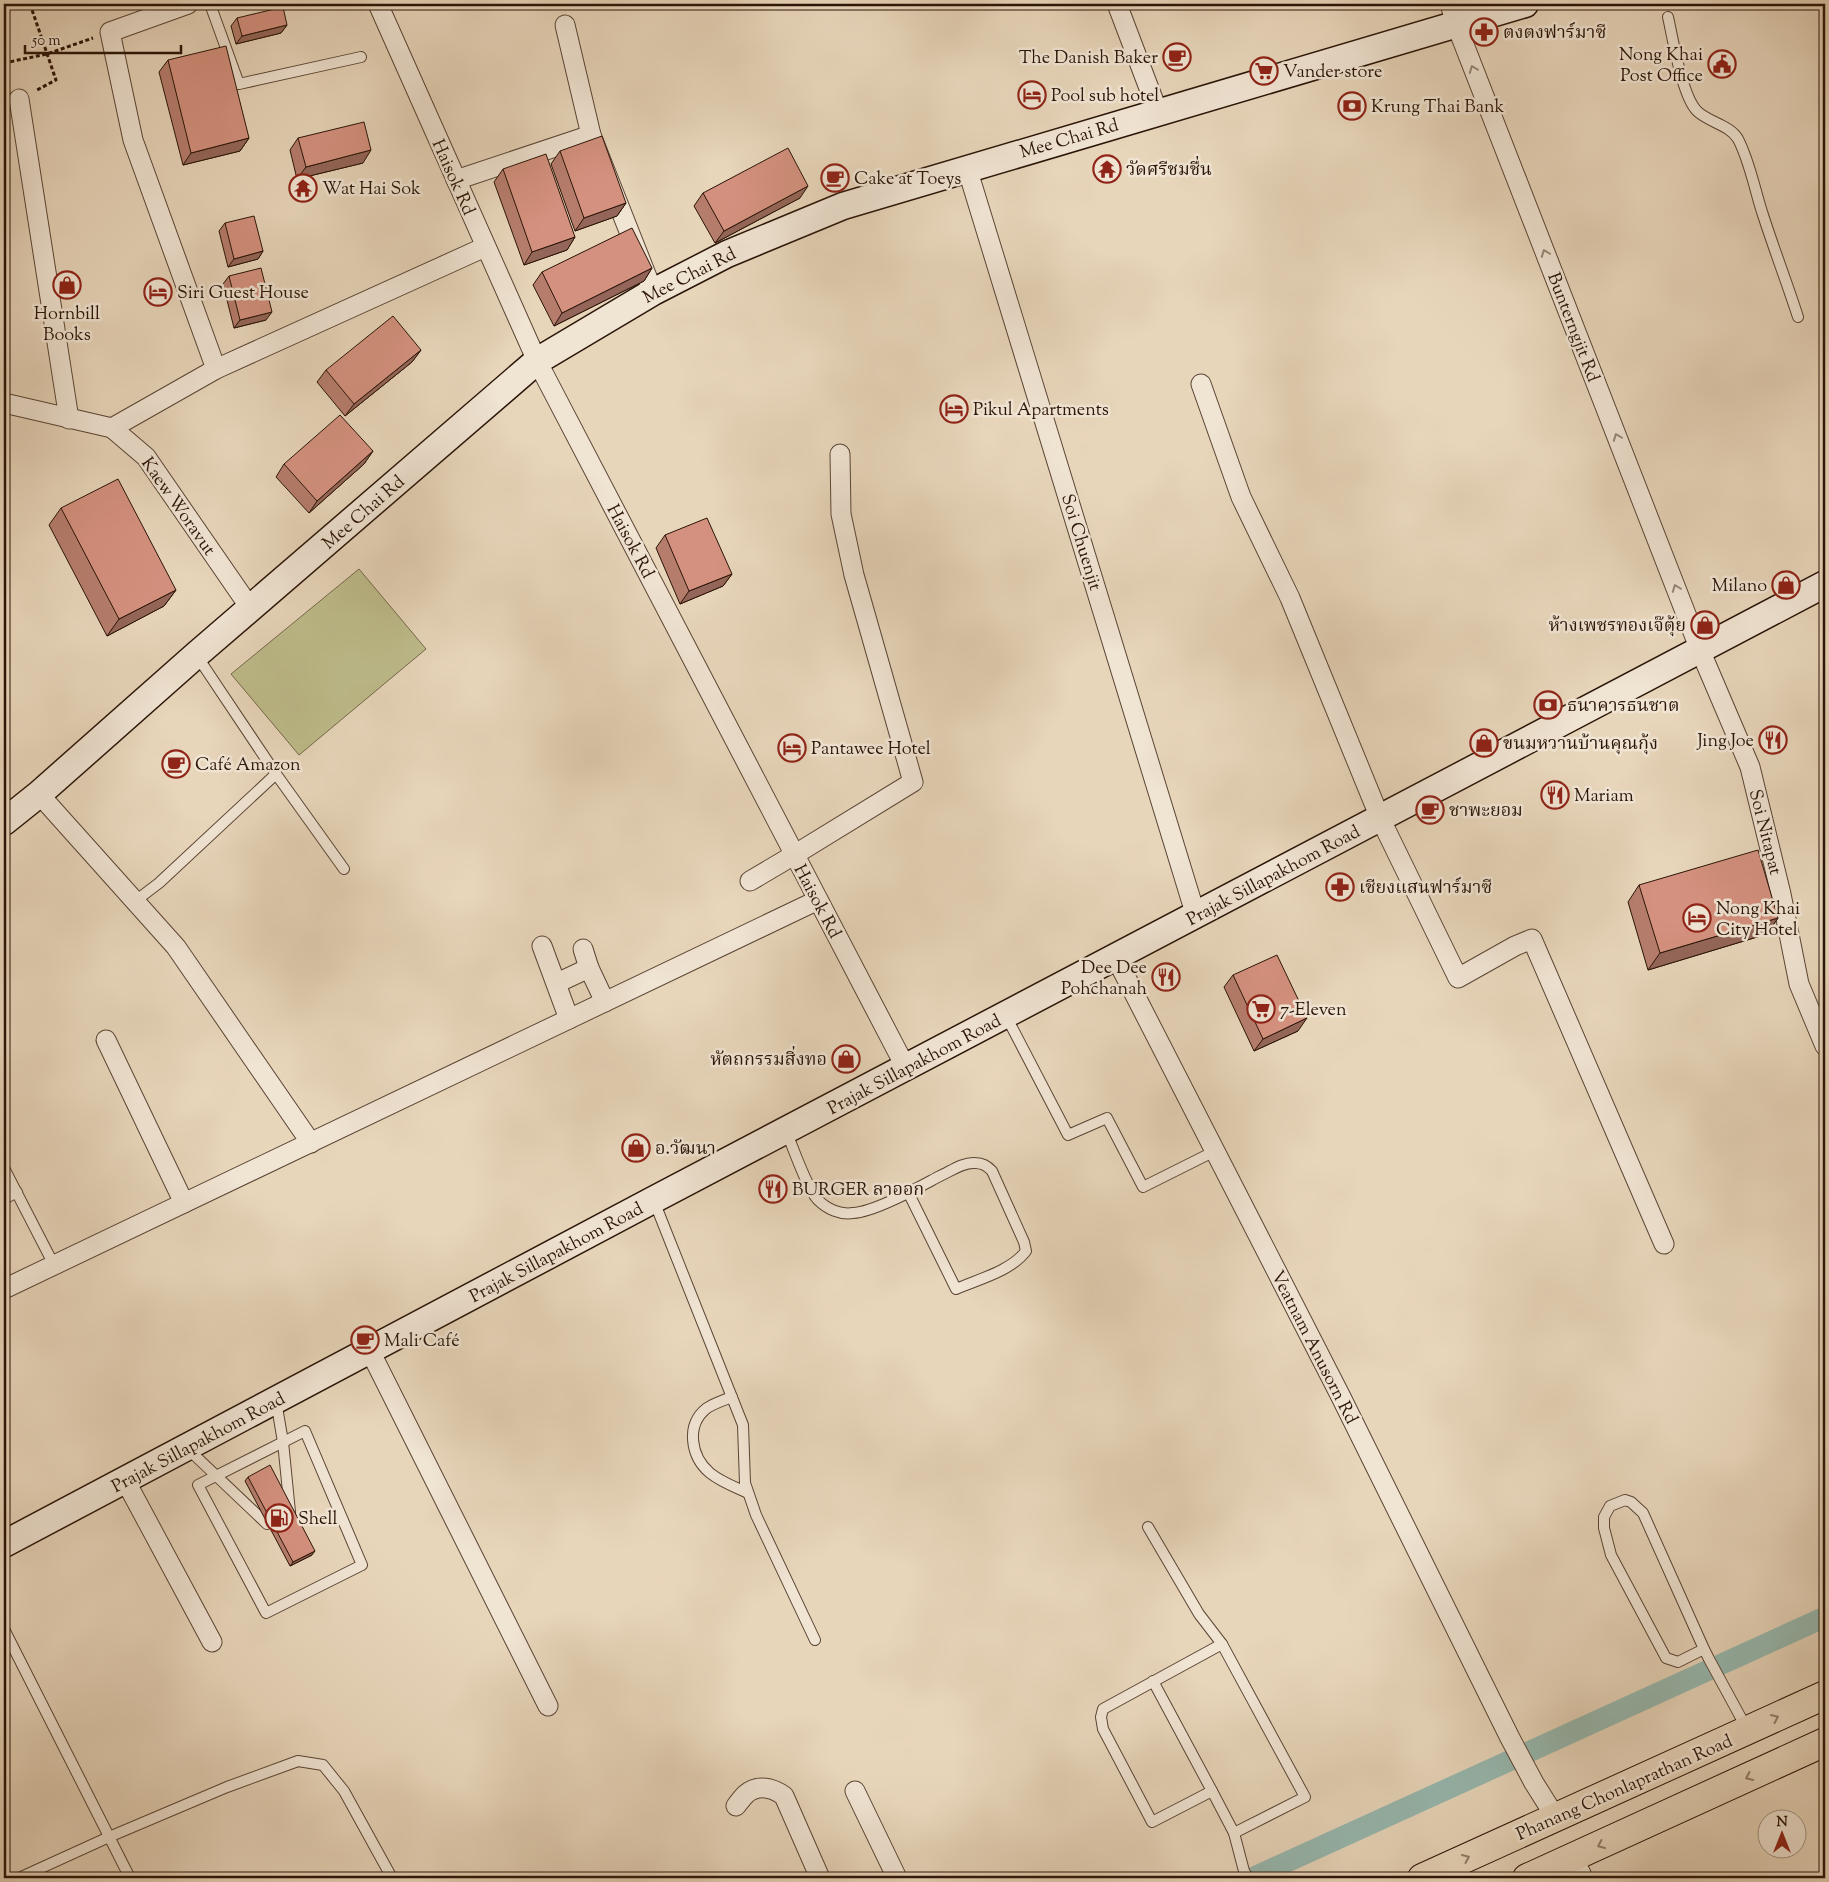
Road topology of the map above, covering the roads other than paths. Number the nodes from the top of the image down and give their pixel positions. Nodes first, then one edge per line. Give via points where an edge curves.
1 (188, 4) edge
2 (210, 4) edge
3 (378, 4) edge
4 (1117, 4) edge
5 (1524, 4) edge
6 (1453, 14) edge
7 (1668, 17) dead end
8 (565, 25) dead end
9 (362, 57) dead end
10 (19, 99) road end
11 (1158, 112) junction
12 (591, 134) junction
13 (967, 168) junction
14 (456, 180) junction
15 (485, 246) junction
16 (653, 292) junction
17 (1798, 317) dead end
18 (537, 361) junction
19 (216, 368) junction
20 (1201, 384) dead end
21 (4, 397) edge
22 (4, 403) edge
23 (69, 419) junction
24 (112, 428) junction
25 (840, 454) dead end
26 (1825, 584) edge
27 (251, 609) junction
28 (1700, 650) junction
29 (196, 655) junction
30 (276, 774) junction
31 (40, 794) junction
32 (1380, 818) junction
33 (4, 822) edge
34 (794, 856) junction
35 (344, 869) dead end
36 (750, 881) dead end
37 (818, 900) junction
38 (134, 902) junction
39 (1196, 916) junction
40 (542, 946) dead end
41 (582, 949) dead end
42 (1116, 958) junction
43 (589, 968) junction
44 (557, 983) junction
45 (605, 1002) junction
46 (1006, 1016) junction
47 (569, 1019) junction
48 (106, 1040) dead end
49 (1825, 1046) edge
50 (906, 1068) junction
51 (786, 1131) junction
52 (311, 1143) junction
53 (1215, 1151) junction
54 (4, 1168) edge
55 (17, 1192) junction
56 (908, 1192) junction
57 (4, 1199) edge
58 (653, 1200) junction
59 (184, 1203) junction
60 (1664, 1244) dead end
61 (54, 1265) junction
62 (4, 1289) edge
63 (370, 1351) junction
64 (732, 1397) junction
65 (276, 1400) junction
66 (283, 1442) junction
67 (187, 1448) junction
68 (216, 1476) junction
69 (124, 1480) junction
70 (748, 1494) junction
71 (1148, 1527) dead end
72 (4, 1544) edge
73 (4, 1629) edge
74 (816, 1640) dead end
75 (212, 1642) dead end
76 (1222, 1644) junction
77 (1704, 1649) junction
78 (1153, 1682) junction
79 (1825, 1695) edge
80 (548, 1706) dead end
81 (1748, 1730) junction
82 (1825, 1742) edge
83 (854, 1791) dead end
84 (1212, 1791) junction
85 (736, 1806) dead end
86 (1556, 1818) junction
87 (1234, 1832) junction
88 (109, 1837) junction
89 (1578, 1868) edge
90 (1246, 1875) edge
91 (20, 1878) edge
92 (130, 1878) edge
93 (392, 1878) edge
94 (820, 1878) edge
95 (897, 1878) edge
96 (1422, 1878) edge
97 (1526, 1878) edge

1 - 19 street via 110,32 133,140
2 - 9 lane via 239,84
3 - 14 street, Haisok Rd
4 - 11 street
5 - 6 street, Mee Chai Rd
6 - 11 street, Mee Chai Rd
28 -> 6 street, Bunterngjit Rd
7 - 17 lane via 1692,105 1707,119 1736,136 1742,147
8 - 12 street
10 - 23 street
11 - 13 street, Mee Chai Rd
12 - 14 street
12 - 16 street
13 - 16 street, Mee Chai Rd via 843,206 728,254
13 - 39 street, Soi Chuenjit
14 - 15 street, Haisok Rd
15 - 18 street, Haisok Rd
15 - 19 street
16 - 18 street, Mee Chai Rd
18 - 27 street, Mee Chai Rd
18 - 34 street, Haisok Rd
19 - 24 street
20 - 32 street via 1241,497 1290,598
21 - 22 street
22 - 23 street, Kaew Woravut
23 - 24 street, Kaew Woravut
24 - 27 street, Kaew Woravut via 146,457
25 - 34 street via 841,514 854,575 913,782
26 - 28 street, Prajak Sillapakhom Road
27 - 29 street, Mee Chai Rd
28 - 32 street, Prajak Sillapakhom Road
28 - 49 street, Soi Nitapat via 1750,767 1799,984
29 - 30 lane
29 - 31 street, Mee Chai Rd
30 - 35 lane
30 - 38 lane via 159,883
31 - 33 street, Mee Chai Rd
31 - 38 street
32 - 39 street, Prajak Sillapakhom Road
32 - 60 street via 1458,978 1532,939
34 - 36 street
34 - 37 street, Haisok Rd
37 - 45 street
37 - 50 street, Haisok Rd
38 - 52 street via 176,947
39 - 42 street, Prajak Sillapakhom Road
40 - 44 street
41 - 43 street
42 - 46 street, Prajak Sillapakhom Road
42 - 53 street, Veatnam Anusorn Rd
43 - 44 street
43 - 45 street
44 - 47 street
45 - 47 street
46 - 50 street, Prajak Sillapakhom Road
46 - 53 lane via 1068,1135 1107,1118 1143,1187
47 - 52 street
48 - 59 street
50 - 51 street, Prajak Sillapakhom Road
51 - 56 lane via 812,1192 826,1207 852,1214
51 - 58 street, Prajak Sillapakhom Road
52 - 59 street
53 - 86 street, Veatnam Anusorn Rd via 1510,1738
54 - 55 lane
55 - 57 lane
55 - 61 lane
56 - 56 lane via 960,1166 985,1164 992,1171 1026,1251 1009,1265 956,1288
58 - 63 street, Prajak Sillapakhom Road
58 - 64 lane
59 - 61 street
61 - 62 street
63 - 65 street, Prajak Sillapakhom Road
63 - 80 street
64 - 70 lane via 743,1425
64 - 70 lane via 706,1409 694,1427 692,1440 698,1457 710,1473
65 - 66 lane
65 - 67 street, Prajak Sillapakhom Road
66 - 68 lane
66 - 68 lane via 290,1512 268,1524
66 - 68 lane via 305,1431 362,1565 266,1613 198,1485
67 - 68 lane
67 - 69 street, Prajak Sillapakhom Road
69 - 72 street, Prajak Sillapakhom Road
69 - 75 street
70 - 74 lane
71 - 76 lane via 1199,1614
73 - 88 lane
76 - 78 lane
76 - 87 lane via 1305,1797
77 - 77 lane via 1643,1513 1631,1502 1616,1502 1604,1517 1611,1555 1666,1658 1678,1662
77 - 81 lane
78 - 84 lane
78 - 84 lane via 1103,1709 1101,1717 1103,1729 1152,1822
81 -> 79 main road, Phanang Chonlaprathan Road
81 - 86 main road, Phanang Chonlaprathan Road
82 -> 89 main road
83 - 95 street
84 - 87 lane
85 - 94 street via 757,1788 776,1790 784,1796
86 - 89 main road
96 -> 86 main road, Phanang Chonlaprathan Road
87 - 90 lane
88 - 91 lane
88 - 92 lane
88 - 93 lane via 298,1761 323,1766 344,1791
89 - 97 main road

